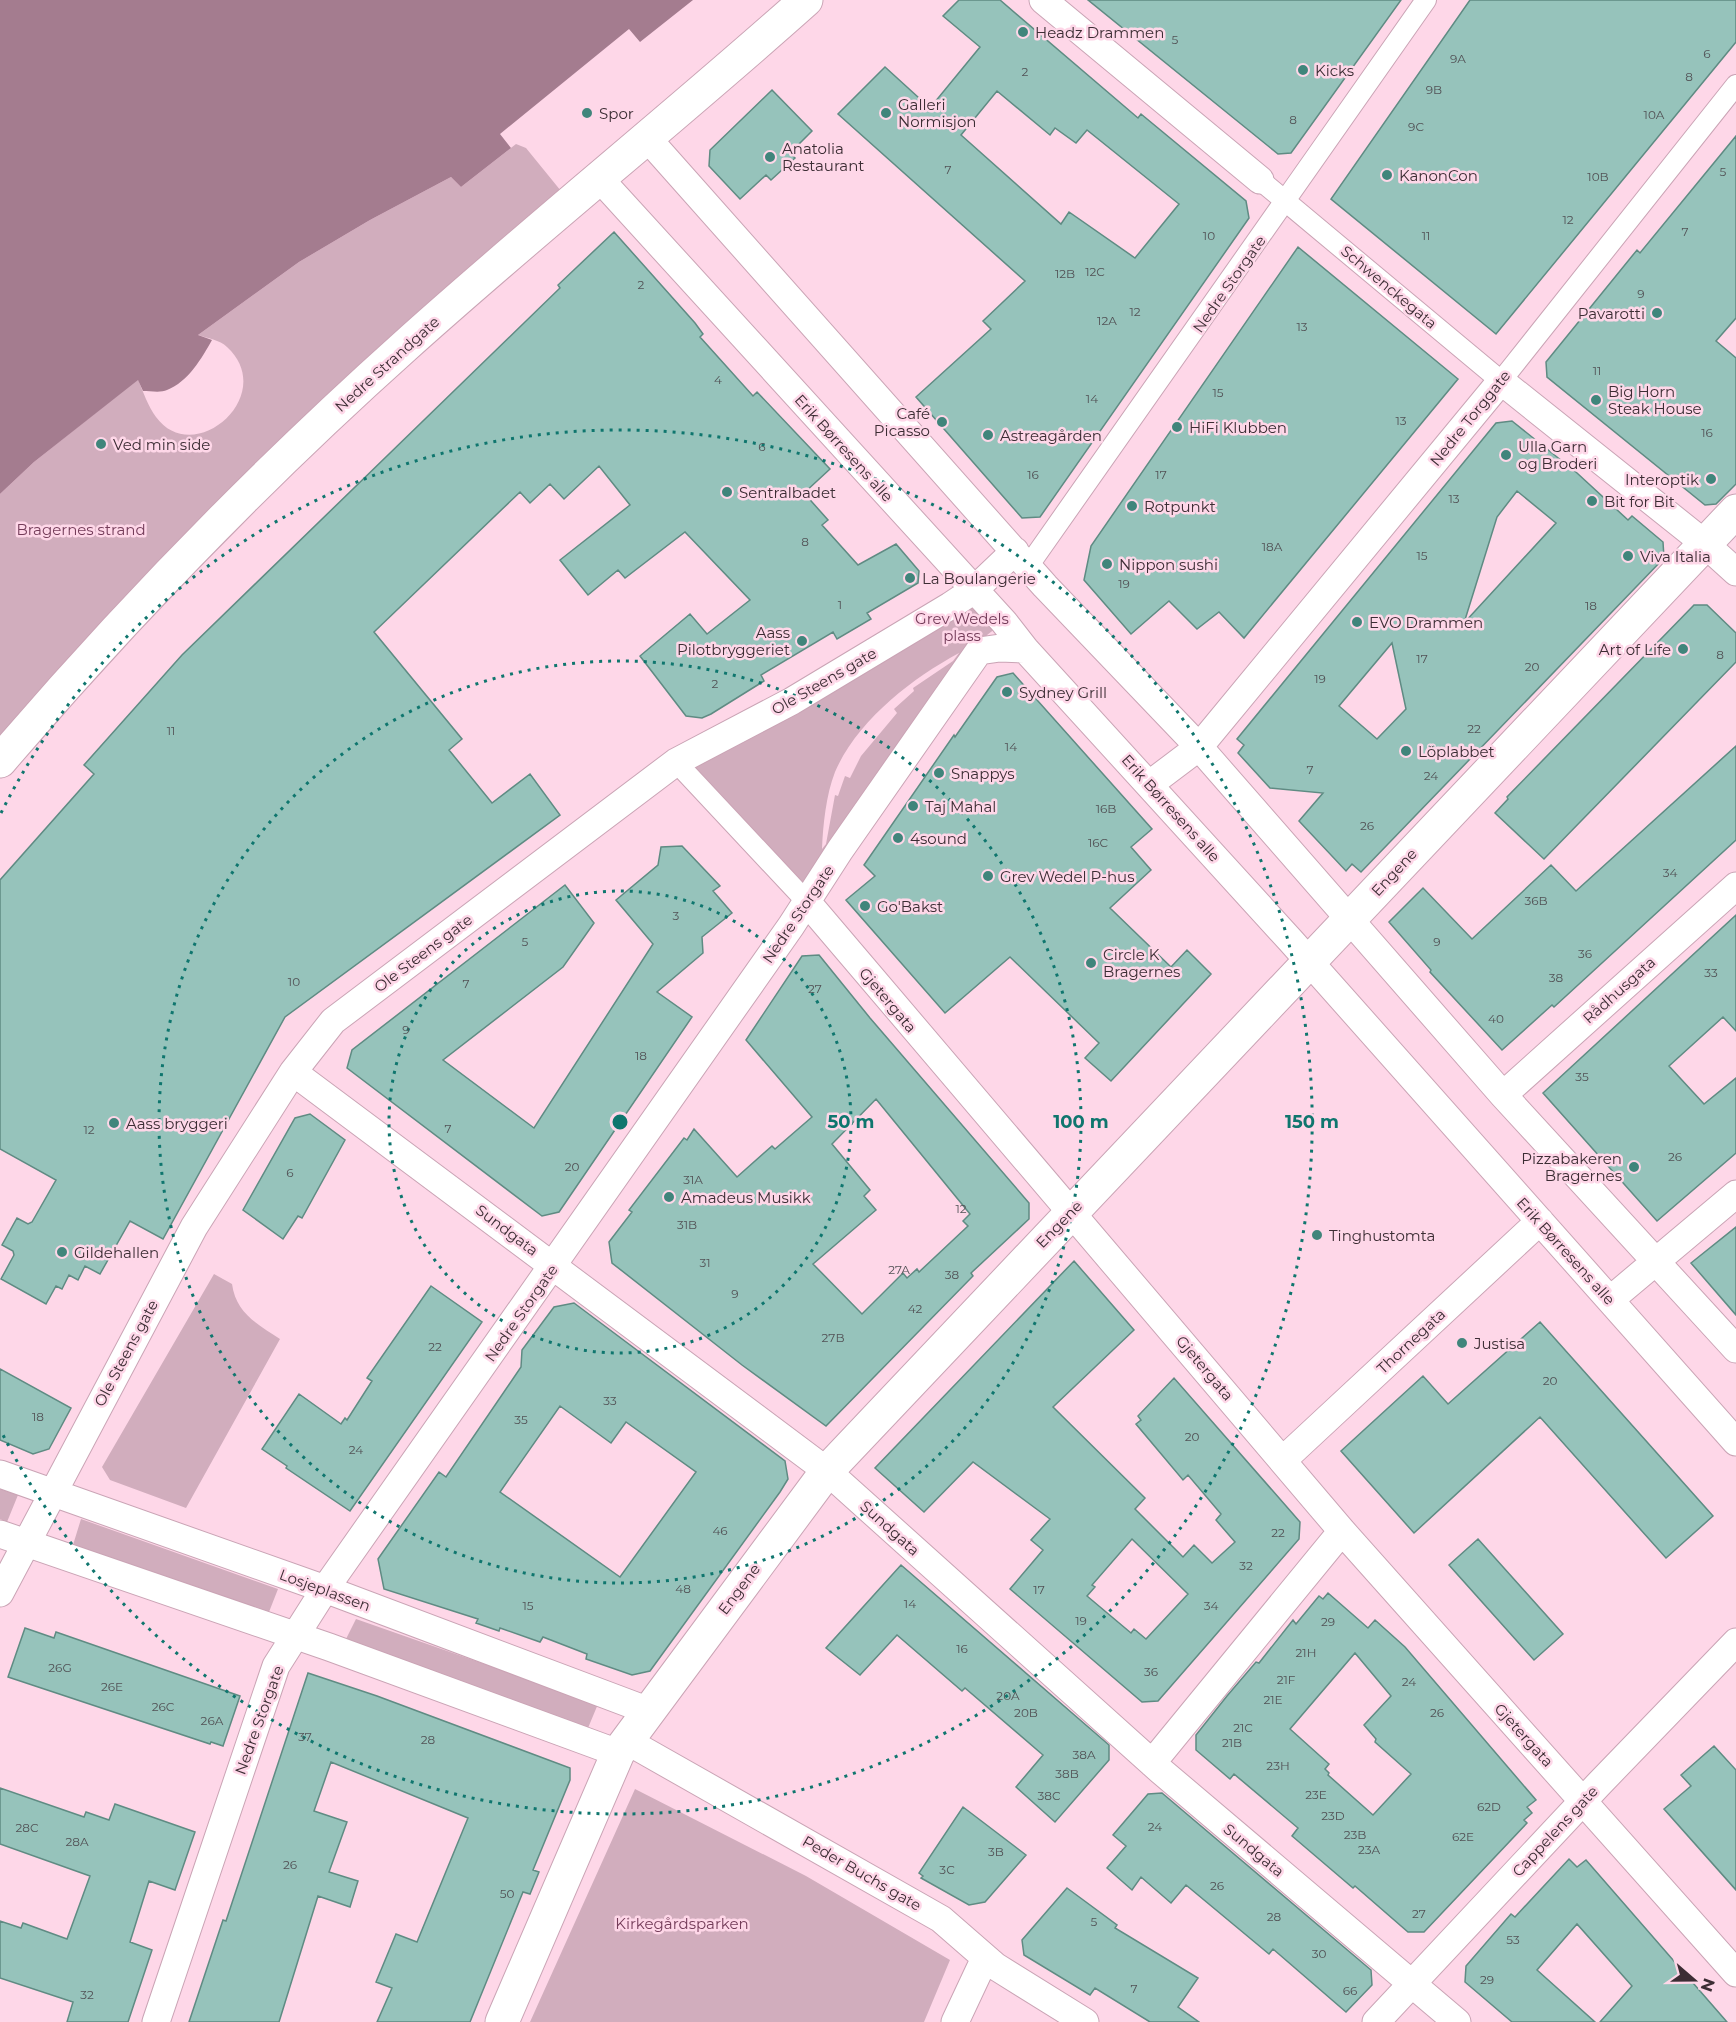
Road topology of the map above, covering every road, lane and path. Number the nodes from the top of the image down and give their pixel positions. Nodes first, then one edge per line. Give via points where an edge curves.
1 (806, 0) edge
2 (1043, 0) edge
3 (1426, 0) edge
4 (1736, 86) edge
5 (648, 139) junction
6 (600, 179) junction
7 (1260, 180) joint
8 (1286, 202) junction
9 (1501, 381) junction
10 (1736, 511) edge
11 (1704, 543) junction
12 (1022, 558) junction
13 (1736, 572) edge
14 (974, 590) junction
15 (1026, 649) junction
16 (1199, 747) junction
17 (0, 761) edge
18 (676, 762) junction
19 (1150, 784) junction
20 (1736, 886) edge
21 (807, 902) junction
22 (1350, 918) junction
23 (1310, 961) junction
24 (293, 1072) junction
25 (1503, 1095) junction
26 (1736, 1194) edge
27 (1071, 1211) junction
28 (1540, 1221) junction
29 (1655, 1261) junction
30 (555, 1265) junction
31 (1610, 1300) junction
32 (1736, 1349) edge
33 (1736, 1442) edge
34 (1283, 1460) junction
35 (827, 1471) junction
36 (0, 1474) edge
37 (53, 1492) junction
38 (1342, 1531) junction
39 (0, 1534) edge
40 (26, 1544) junction
41 (325, 1589) junction
42 (0, 1593) edge
43 (297, 1636) junction
44 (1736, 1642) edge
45 (649, 1711) junction
46 (623, 1747) junction
47 (1152, 1763) junction
48 (1583, 1801) junction
49 (985, 1958) junction
50 (1736, 1973) edge
51 (1412, 1984) junction
52 (156, 2022) edge
53 (502, 2022) edge
54 (955, 2022) edge
55 (1085, 2022) edge
56 (1376, 2022) edge
57 (1457, 2022) edge

1 - 5 street, Nedre Strandgate
2 - 7 street, Schwenckegata
3 - 8 street, Nedre Storgate
4 - 9 street, Nedre Torggate
5 - 6 street, Nedre Strandgate
5 - 12 street
6 - 14 street, Erik Børresens alle
6 - 17 street, Nedre Strandgate via 404,347 304,441 142,603
7 - 8 street, Schwenckegata
8 - 9 street, Schwenckegata
8 - 12 street, Nedre Storgate
9 - 11 street, Schwenckegata
9 - 16 street, Nedre Torggate
10 - 11 street, Engene
11 - 13 street, Schwenckegata
11 - 22 street, Engene
12 - 14 street, Ole Steens gate
12 - 16 street
14 - 15 street, Erik Børresens alle
14 - 18 street, Ole Steens gate via 792,701
15 - 19 street, Erik Børresens alle
15 - 21 street, Nedre Storgate via 979,651
16 - 19 street, Nedre Torggate
16 - 22 street
18 - 21 street, Gjetergata
18 - 24 street, Ole Steens gate via 333,1021
19 - 23 street, Erik Børresens alle
20 - 25 street, Rådhusgata
21 - 27 street, Gjetergata
21 - 30 street, Nedre Storgate
22 - 23 street, Engene
22 - 25 street
23 - 27 street, Engene
23 - 28 street, Erik Børresens alle
24 - 30 street, Sundgata
24 - 37 street, Ole Steens gate via 194,1227
25 - 29 street
26 - 29 street
27 - 34 street, Gjetergata
27 - 35 street, Engene
28 - 31 street, Erik Børresens alle
28 - 34 street, Thornegata
29 - 31 street
29 - 32 street
30 - 35 street, Sundgata
30 - 41 street, Nedre Storgate
31 - 33 street, Erik Børresens alle
34 - 38 street, Gjetergata
35 - 45 street, Engene
35 - 47 street, Sundgata
36 - 37 street, Losjeplassen
37 - 40 street, Ole Steens gate
37 - 41 street, Losjeplassen
38 - 47 street
38 - 48 street, Gjetergata
39 - 40 street
40 - 42 street, Ole Steens gate
40 - 43 street
41 - 43 street, Nedre Storgate
41 - 45 street, Losjeplassen
43 - 46 street
43 - 52 street, Nedre Storgate via 276,1666
44 - 48 street, Cappelens gate
45 - 46 street, Engene
46 - 49 street, Peder Buchs gate via 941,1919
46 - 53 street, Engene
47 - 51 street, Sundgata
48 - 50 street, Gjetergata
48 - 51 street, Cappelens gate
49 - 54 street
49 - 55 street, Peder Buchs gate
51 - 56 street, Cappelens gate
51 - 57 street, Sundgata

